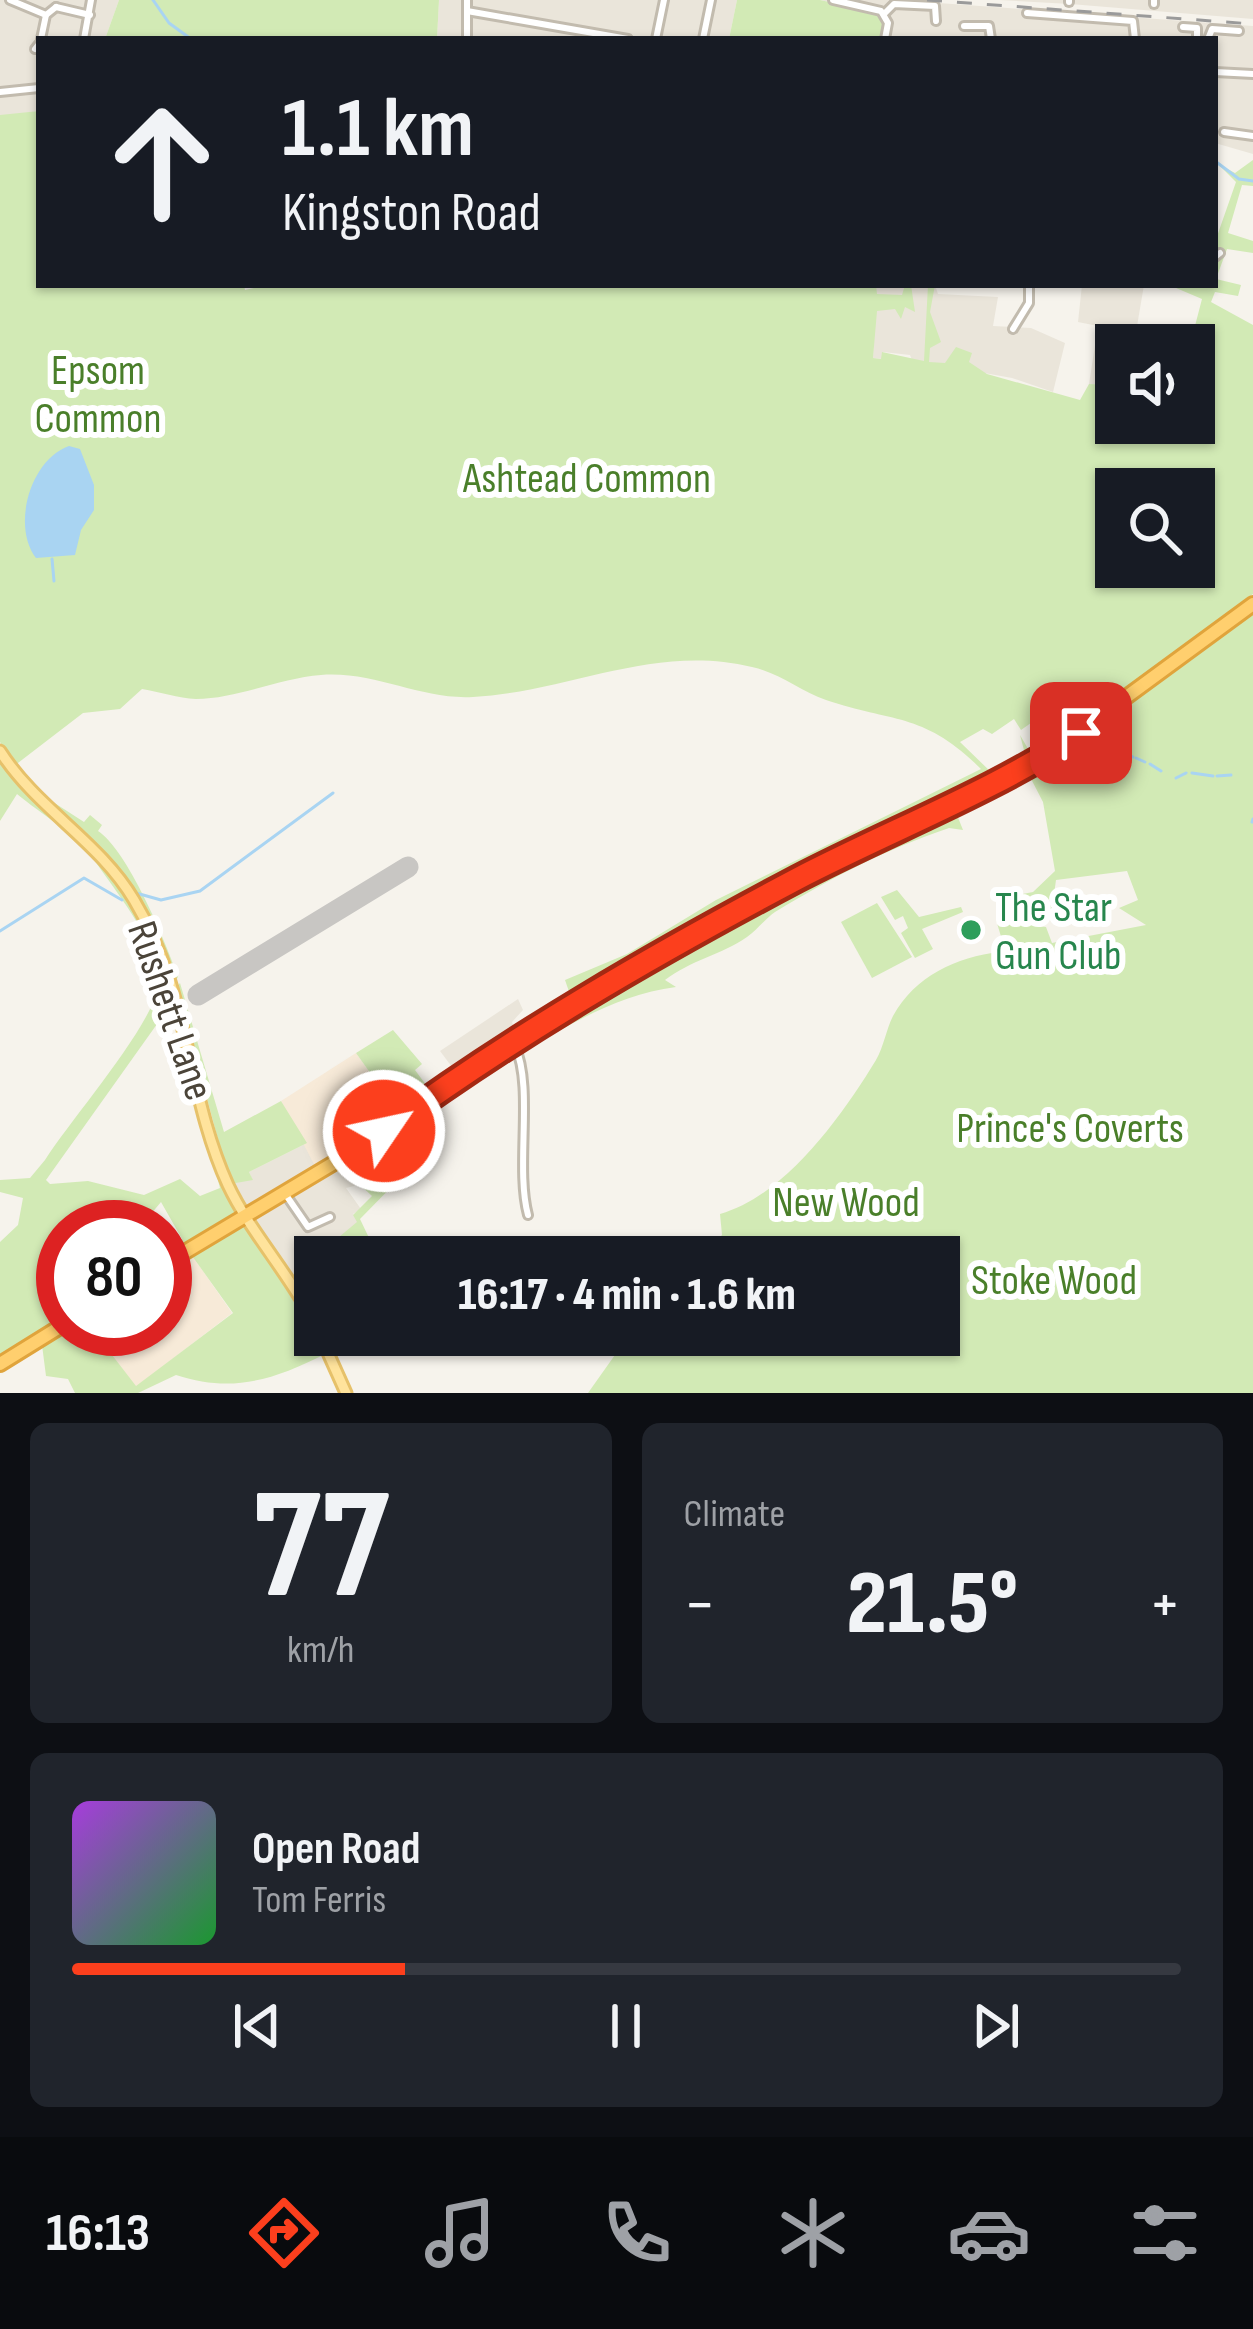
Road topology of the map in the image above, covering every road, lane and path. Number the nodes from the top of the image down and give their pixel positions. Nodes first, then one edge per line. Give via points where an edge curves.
1 (10, 0) edge
2 (91, 0) edge
3 (467, 0) edge
4 (664, 0) edge
5 (711, 0) edge
6 (833, 0) edge
7 (55, 4) edge
8 (467, 11) junction
9 (1027, 13) dead end
10 (46, 15) junction
11 (90, 15) junction
12 (886, 17) junction
13 (936, 21) dead end
14 (964, 26) dead end
15 (1183, 27) dead end
16 (1239, 31) dead end
17 (1207, 32) edge
18 (40, 36) edge
19 (85, 36) edge
20 (467, 36) edge
21 (611, 36) edge
22 (657, 36) edge
23 (705, 36) edge
24 (885, 36) edge
25 (991, 36) edge
26 (1135, 36) edge
27 (1197, 36) edge
28 (1218, 72) edge
29 (1253, 74) edge
30 (36, 88) edge
31 (0, 92) edge
32 (1225, 132) dead end
33 (1253, 136) edge
34 (1029, 288) edge
35 (1013, 329) dead end
36 (1253, 604) edge
37 (0, 752) edge
38 (514, 1042) junction
39 (284, 1192) junction
40 (247, 1213) junction
41 (528, 1214) dead end
42 (330, 1216) dead end
43 (192, 1247) edge
44 (294, 1286) edge
45 (36, 1342) edge
46 (329, 1356) edge
47 (0, 1364) edge
48 (346, 1393) edge

1 - 10 street
2 - 11 street
3 - 8 street
4 - 22 street
5 - 23 street
6 - 12 street
7 - 10 street
7 - 11 street
8 - 20 street
8 - 21 street
9 - 26 street via 1133,21
10 - 18 street
11 - 19 street
12 - 13 street via 894,4 935,6
12 - 24 street
14 - 25 street via 989,26
15 - 27 street via 1197,28
16 - 17 street
28 - 29 street
30 - 31 street
32 - 33 street
34 - 35 street
36 - 38 highway via 1039,761 740,911
37 - 40 main road, Rushett Lane via 101,854 151,929 178,999 221,1166
38 - 39 highway
38 - 41 street
39 - 40 highway
39 - 42 street via 307,1227
40 - 43 highway
40 - 44 main road, Rushett Lane
45 - 47 highway
46 - 48 main road

